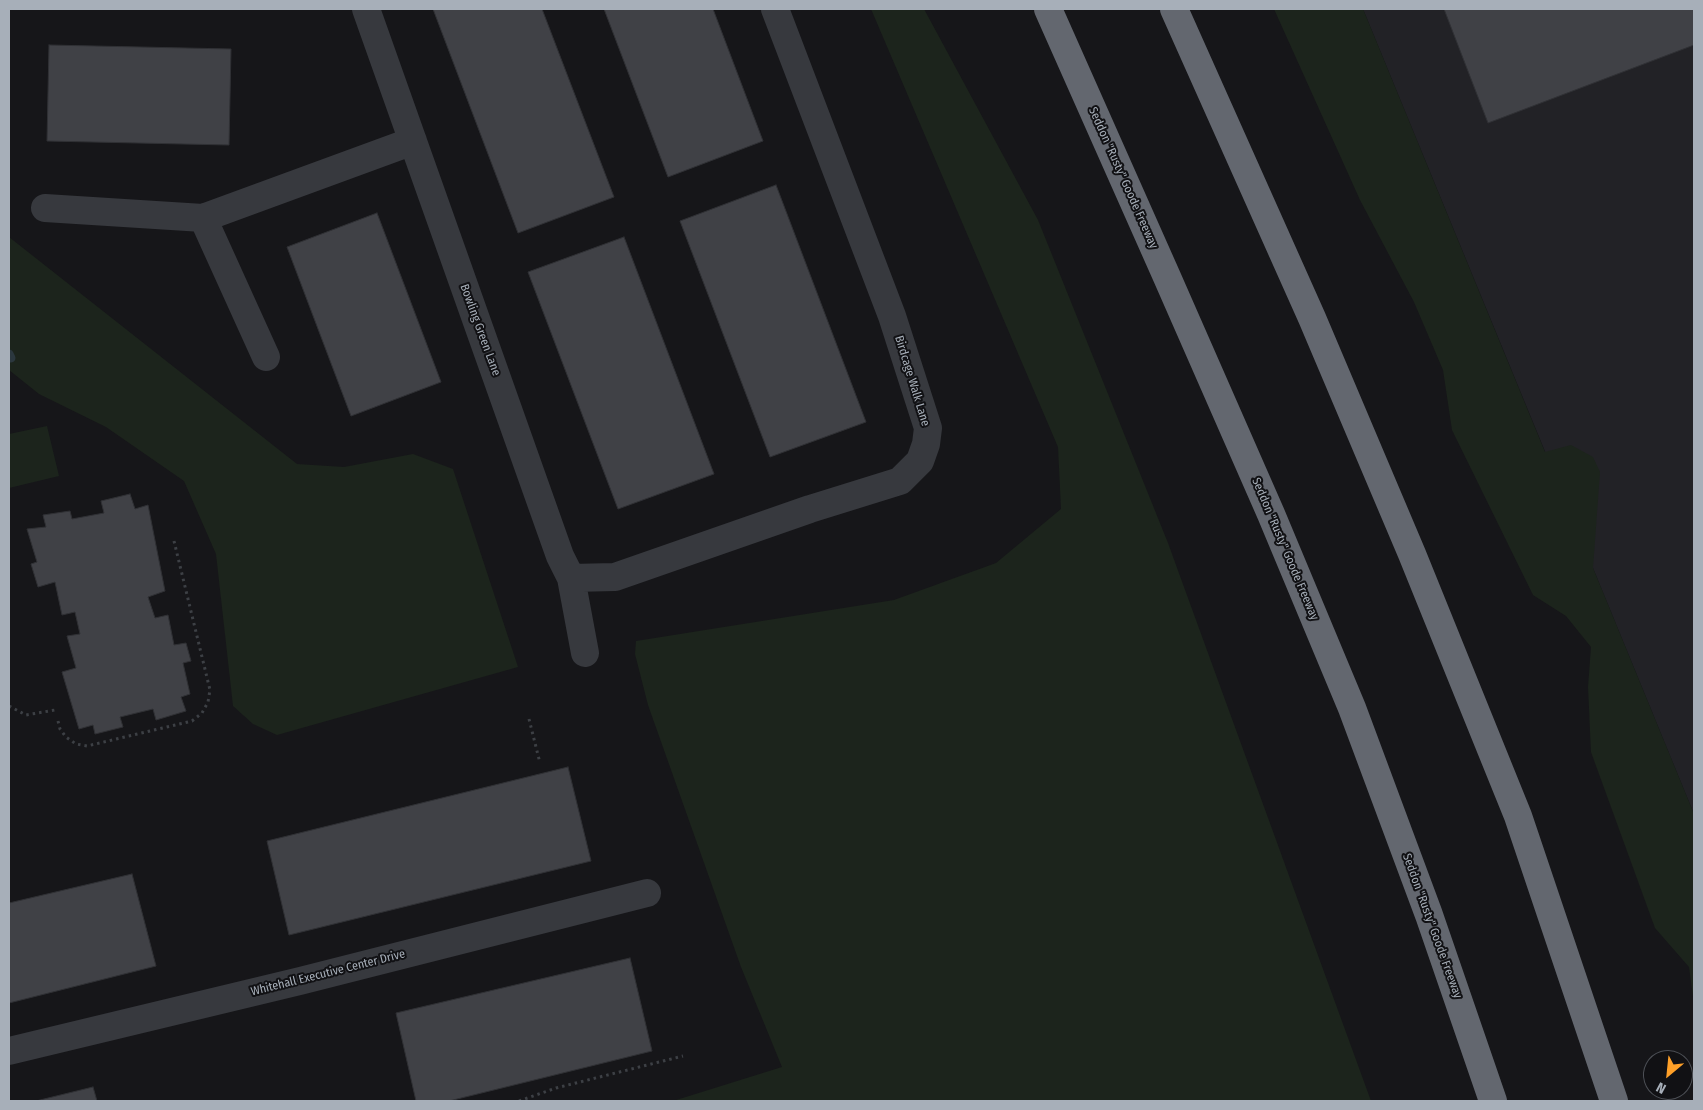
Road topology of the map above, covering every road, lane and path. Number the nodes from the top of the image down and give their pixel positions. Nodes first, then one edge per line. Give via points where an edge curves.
1 (366, 9) edge
2 (775, 9) edge
3 (1048, 9) edge
4 (1174, 9) edge
5 (413, 141) junction
6 (45, 208) dead end
7 (203, 218) junction
8 (266, 356) dead end
9 (174, 541) dead end
10 (571, 578) junction
11 (585, 653) dead end
12 (9, 706) edge
13 (55, 710) dead end
14 (529, 719) dead end
15 (58, 721) dead end
16 (540, 763) dead end
17 (647, 893) dead end
18 (9, 1052) edge
19 (683, 1056) dead end
20 (519, 1101) edge
21 (1493, 1101) edge
22 (1614, 1101) edge

1 - 5 street, Bowling Green Lane
2 - 10 street, Birdcage Walk Lane via 892,316 928,428 920,461 900,481 615,578
3 - 21 highway, Seddon "Rusty" Goode Freeway via 1267,505 1352,708 1429,915
4 - 22 highway via 1312,318 1518,816
5 - 7 street
5 - 10 street, Bowling Green Lane via 560,556
6 - 7 street
7 - 8 street
9 - 15 path via 210,690 202,713 192,721 86,746 66,737
10 - 11 street, Bowling Green Lane
12 - 13 path via 26,715
14 - 16 path
17 - 18 street, Whitehall Executive Center Drive
19 - 20 path via 556,1088

